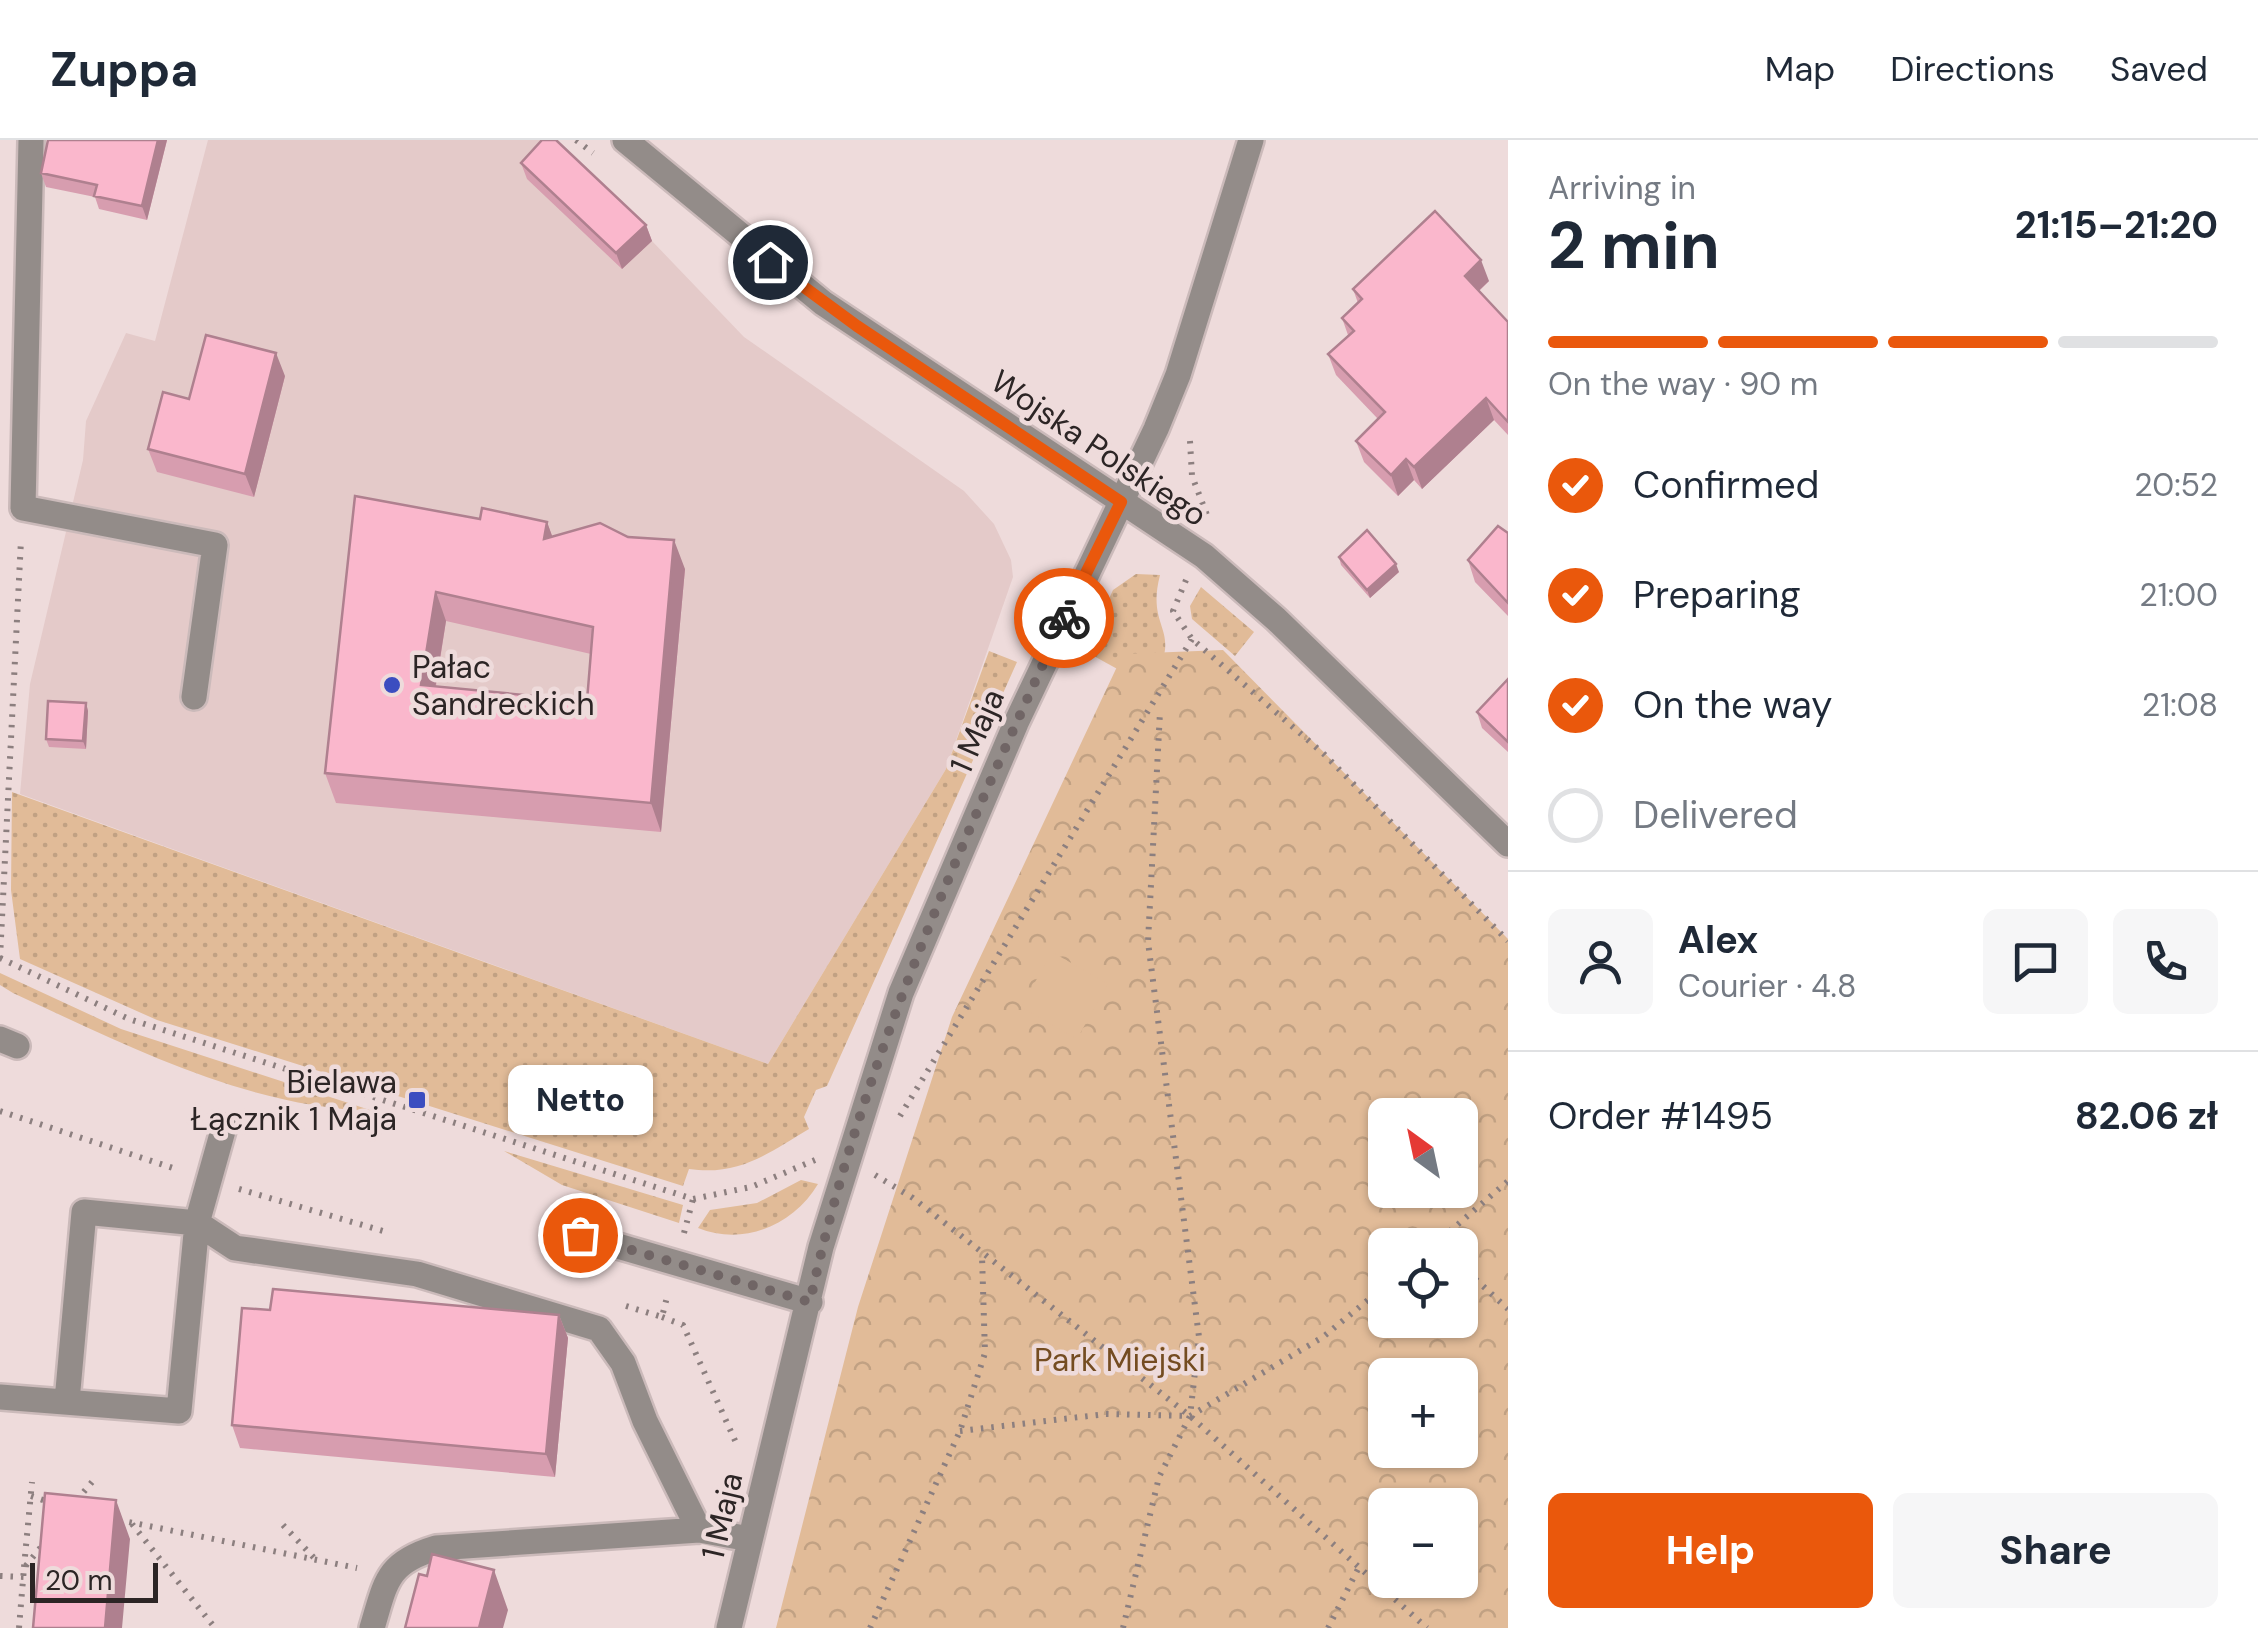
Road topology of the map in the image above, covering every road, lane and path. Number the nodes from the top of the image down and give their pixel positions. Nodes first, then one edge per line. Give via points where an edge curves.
1 (31, 140) edge
2 (625, 140) edge
3 (1250, 140) edge
4 (1190, 437) dead end
5 (1121, 502) junction
6 (23, 508) junction
7 (1210, 520) dead end
8 (1187, 579) dead end
9 (1192, 639) junction
10 (194, 696) dead end
11 (1160, 712) dead end
12 (1508, 844) edge
13 (1508, 941) edge
14 (0, 958) edge
15 (0, 1111) edge
16 (224, 1127) dead end
17 (892, 1129) dead end
18 (885, 1160) dead end
19 (826, 1161) dead end
20 (882, 1176) junction
21 (209, 1180) junction
22 (1508, 1181) edge
23 (876, 1194) dead end
24 (693, 1198) junction
25 (196, 1223) junction
26 (1454, 1228) edge
27 (580, 1235) dead end
28 (402, 1236) dead end
29 (982, 1255) junction
30 (677, 1260) junction
31 (1478, 1282) edge
32 (1368, 1300) edge
33 (611, 1301) dead end
34 (810, 1302) junction
35 (1508, 1309) edge
36 (662, 1317) junction
37 (0, 1397) edge
38 (68, 1400) junction
39 (1190, 1416) junction
40 (960, 1431) junction
41 (734, 1462) dead end
42 (32, 1482) dead end
43 (92, 1482) dead end
44 (31, 1496) junction
45 (57, 1505) edge
46 (70, 1510) edge
47 (116, 1520) edge
48 (131, 1523) junction
49 (283, 1525) dead end
50 (699, 1530) junction
51 (47, 1539) edge
52 (750, 1539) junction
53 (318, 1562) junction
54 (1360, 1566) junction
55 (393, 1571) junction
56 (24, 1573) junction
57 (0, 1576) edge
58 (19, 1628) edge
59 (215, 1628) edge
60 (372, 1628) edge
61 (729, 1628) edge
62 (870, 1628) edge
63 (1122, 1628) edge
64 (1328, 1628) edge
65 (1427, 1628) edge

1 - 6 street
2 - 5 street, Wojska Polskiego via 823,302
3 - 5 street, 1 Maja via 1178,375
4 - 7 path via 1192,476
5 - 12 street, Wojska Polskiego via 1204,556 1262,606
5 - 34 street, 1 Maja via 916,950 842,1174
6 - 10 street via 215,545
6 - 14 path
8 - 9 path via 1174,611
9 - 13 path via 1325,755
9 - 17 path
11 - 39 path via 1148,942 1199,1337
14 - 24 path via 130,1019
15 - 21 path
16 - 21 street
18 - 20 path
19 - 24 path via 809,1160 750,1187
20 - 23 path
20 - 29 path
21 - 25 street
21 - 28 path
22 - 26 path
24 - 30 path
25 - 38 street via 84,1212
25 - 38 street via 179,1412
25 - 50 street via 235,1248 418,1274 599,1329 623,1362
27 - 30 street
29 - 39 path
29 - 40 path via 984,1353
30 - 34 street
30 - 36 path
31 - 35 path
32 - 39 path via 1323,1337
33 - 36 path
34 - 52 street, 1 Maja
36 - 41 path via 683,1325 737,1445
37 - 38 street
39 - 40 path via 1106,1414
39 - 54 path
39 - 63 path via 1159,1477
40 - 62 path
42 - 44 path
43 - 46 path
44 - 45 path
44 - 56 path
47 - 48 path
48 - 53 path
48 - 59 path
49 - 53 path
50 - 52 street
50 - 55 street via 436,1548 405,1557
51 - 56 path
52 - 61 street, 1 Maja
53 - 55 path
54 - 64 path
54 - 65 path
55 - 60 street
56 - 57 path
56 - 58 path

